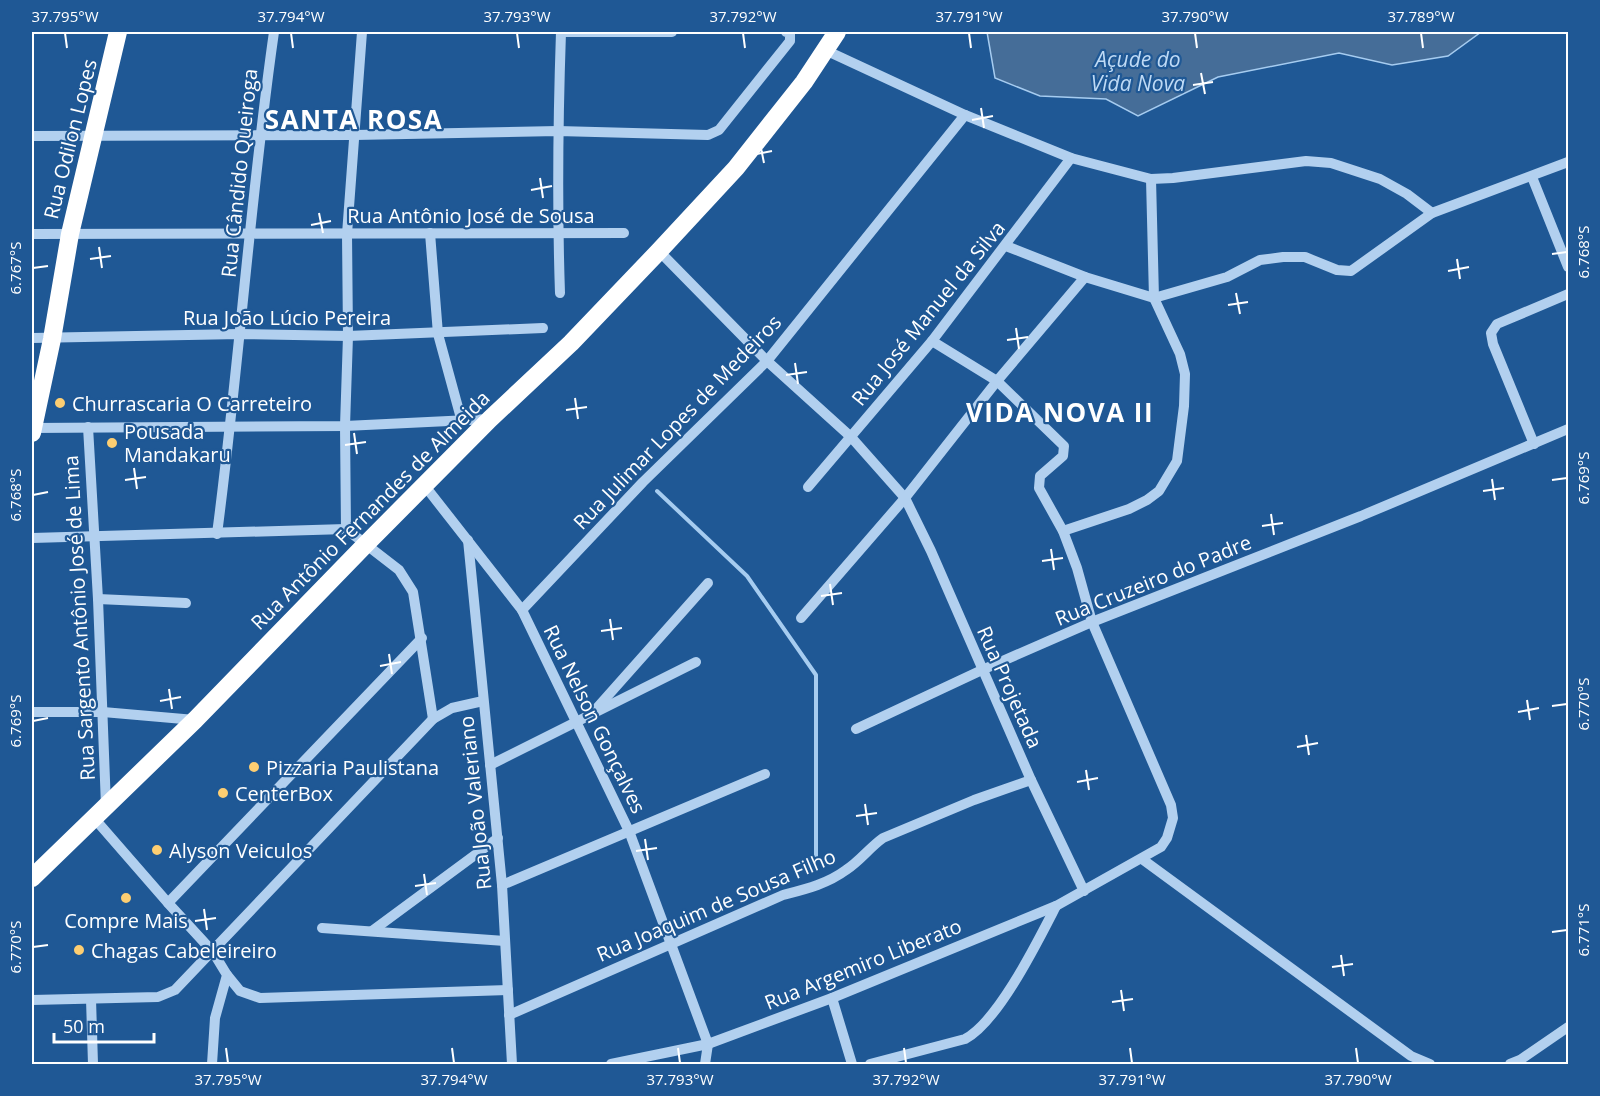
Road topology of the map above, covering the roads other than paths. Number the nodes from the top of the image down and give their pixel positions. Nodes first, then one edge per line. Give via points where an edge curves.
1 (118, 32) edge
2 (274, 32) edge
3 (362, 32) edge
4 (561, 32) edge
5 (672, 32) edge
6 (786, 32) edge
7 (837, 32) edge
8 (825, 50) junction
9 (965, 115) junction
10 (558, 131) junction
11 (94, 135) junction
12 (355, 135) junction
13 (32, 136) edge
14 (259, 136) junction
15 (1071, 158) junction
16 (1569, 162) edge
17 (1532, 177) junction
18 (1151, 179) junction
19 (1432, 213) junction
20 (558, 232) junction
21 (430, 233) junction
22 (624, 233) dead end
23 (32, 234) edge
24 (70, 234) junction
25 (250, 234) junction
26 (347, 234) junction
27 (1006, 246) junction
28 (659, 251) junction
29 (1569, 267) edge
30 (1085, 277) junction
31 (560, 293) dead end
32 (1569, 294) edge
33 (1154, 298) junction
34 (543, 328) dead end
35 (240, 334) junction
36 (438, 334) junction
37 (348, 336) junction
38 (32, 338) edge
39 (52, 339) junction
40 (932, 341) junction
41 (767, 361) junction
42 (997, 381) junction
43 (490, 419) junction
44 (462, 422) junction
45 (231, 425) junction
46 (345, 426) junction
47 (88, 427) junction
48 (32, 429) edge
49 (1569, 429) edge
50 (851, 437) junction
51 (1534, 444) junction
52 (425, 486) junction
53 (808, 487) dead end
54 (905, 498) junction
55 (346, 529) junction
56 (1063, 531) junction
57 (217, 534) junction
58 (32, 538) edge
59 (94, 538) junction
60 (468, 539) junction
61 (367, 543) junction
62 (708, 583) dead end
63 (98, 599) junction
64 (186, 603) dead end
65 (522, 610) junction
66 (801, 618) dead end
67 (1092, 622) junction
68 (422, 638) junction
69 (696, 662) dead end
70 (982, 670) junction
71 (483, 701) junction
72 (32, 712) edge
73 (103, 712) junction
74 (592, 713) junction
75 (432, 719) junction
76 (195, 720) junction
77 (576, 722) junction
78 (856, 729) dead end
79 (490, 765) junction
80 (765, 774) dead end
81 (1031, 780) junction
82 (100, 812) junction
83 (629, 831) junction
84 (498, 838) junction
85 (1142, 859) junction
86 (39, 866) edge
87 (32, 878) edge
88 (502, 885) junction
89 (1083, 891) junction
90 (168, 903) junction
91 (1056, 906) junction
92 (322, 928) dead end
93 (372, 931) junction
94 (505, 941) junction
95 (672, 943) junction
96 (213, 952) junction
97 (227, 975) junction
98 (508, 990) junction
99 (832, 998) junction
100 (91, 999) junction
101 (32, 1000) edge
102 (509, 1015) junction
103 (1569, 1027) edge
104 (708, 1044) junction
105 (93, 1065) edge
106 (212, 1065) edge
107 (512, 1065) edge
108 (611, 1065) edge
109 (705, 1065) edge
110 (852, 1065) edge
111 (870, 1065) edge
112 (1430, 1065) edge
113 (1510, 1065) edge

1 - 11 highway, Rua Odilon Lopes
2 - 14 street, Rua Cândido Queiroga
3 - 12 street
4 - 5 street
4 - 10 street
6 - 10 street via 790,33 790,40 719,130 708,135
7 - 8 highway, Rua Antônio Fernandes de Almeida
8 - 9 street
8 - 28 highway, Rua Antônio Fernandes de Almeida via 736,168
9 - 15 street
9 - 41 street, Rua Julimar Lopes de Medeiros
10 - 12 street
10 - 20 street
11 - 13 street
11 - 14 street
11 - 24 highway, Rua Odilon Lopes
12 - 14 street
12 - 26 street
14 - 25 street, Rua Cândido Queiroga
15 - 18 street
15 - 27 street, Rua José Manuel da Silva
16 - 17 street
17 - 19 street
17 - 29 street
18 - 19 street via 1305,161 1330,163 1380,179
18 - 33 street
19 - 33 street via 1351,271 1337,270 1305,257 1260,260 1227,277
20 - 21 street, Rua Antônio José de Sousa
20 - 22 street, Rua Antônio José de Sousa
20 - 31 street
21 - 26 street, Rua Antônio José de Sousa
21 - 36 street
23 - 24 street, Rua Antônio José de Sousa
24 - 25 street, Rua Antônio José de Sousa
24 - 39 highway, Rua Odilon Lopes
25 - 26 street, Rua Antônio José de Sousa
25 - 35 street, Rua Cândido Queiroga
26 - 37 street
27 - 30 street
27 - 40 street, Rua José Manuel da Silva
28 - 41 street, Rua Projetada
28 - 43 highway, Rua Antônio Fernandes de Almeida via 571,343
30 - 33 street
30 - 42 street
32 - 51 street via 1497,324 1491,333
33 - 56 street via 1185,374 1177,461 1159,491 1147,500
34 - 36 street, Rua João Lúcio Pereira
35 - 37 street, Rua João Lúcio Pereira
35 - 39 street, Rua João Lúcio Pereira
35 - 45 street, Rua Cândido Queiroga
36 - 37 street, Rua João Lúcio Pereira
36 - 44 street
37 - 46 street
38 - 39 street, Rua João Lúcio Pereira
39 - 48 highway, Rua Odilon Lopes
40 - 42 street
40 - 50 street, Rua José Manuel da Silva
41 - 50 street, Rua Projetada
41 - 65 street, Rua Julimar Lopes de Medeiros via 643,482
42 - 54 street
42 - 56 street, Rua Argemiro Liberato via 1064,446 1063,456 1045,470 1038,482
43 - 44 street
43 - 52 highway, Rua Antônio Fernandes de Almeida
44 - 46 street
45 - 46 street
45 - 47 street
45 - 57 street, Rua Cândido Queiroga
46 - 55 street
47 - 48 street
47 - 59 street, Rua Sargento Antônio José de Lima
49 - 51 street, Rua Cruzeiro do Padre
50 - 53 street, Rua José Manuel da Silva
50 - 54 street, Rua Projetada
51 - 67 street, Rua Cruzeiro do Padre
52 - 60 street, Rua Nelson Gonçalves
52 - 61 highway, Rua Antônio Fernandes de Almeida
54 - 66 street
54 - 70 street, Rua Projetada
55 - 57 street
55 - 61 street, Rua João Valeriano
56 - 67 street, Rua Argemiro Liberato
57 - 59 street
58 - 59 street
59 - 63 street, Rua Sargento Antônio José de Lima
60 - 65 street, Rua Nelson Gonçalves
60 - 71 street, Rua João Valeriano
61 - 68 street, Rua João Valeriano via 399,570 413,592
61 - 76 highway, Rua Antônio Fernandes de Almeida
62 - 74 street
63 - 64 street
63 - 73 street, Rua Sargento Antônio José de Lima
65 - 77 street, Rua Nelson Gonçalves
67 - 70 street, Rua Cruzeiro do Padre
67 - 85 street, Rua Argemiro Liberato via 1171,805 1173,818 1167,838 1161,847
68 - 75 street, Rua João Valeriano
68 - 90 street
69 - 74 street
70 - 78 street, Rua Cruzeiro do Padre
70 - 81 street, Rua Projetada
71 - 75 street via 452,708
71 - 79 street, Rua João Valeriano
72 - 73 street
73 - 76 street
73 - 82 street, Rua Sargento Antônio José de Lima
74 - 77 street
75 - 96 street
76 - 82 highway, Rua Antônio Fernandes de Almeida
77 - 79 street
77 - 83 street, Rua Nelson Gonçalves
79 - 84 street, Rua João Valeriano
80 - 83 street
81 - 89 street, Rua Projetada
81 - 95 street, Rua Joaquim de Sousa Filho via 892,834 822,884 783,895
82 - 86 highway, Rua Antônio Fernandes de Almeida
82 - 90 street
83 - 88 street
83 - 95 street, Rua Nelson Gonçalves
84 - 88 street, Rua João Valeriano
84 - 93 street
85 - 89 street, Rua Argemiro Liberato
85 - 112 street via 1411,1056
86 - 87 highway, Rua Antônio Fernandes de Almeida
88 - 94 street, Rua João Valeriano
89 - 91 street, Rua Argemiro Liberato
90 - 96 street
91 - 99 street, Rua Argemiro Liberato
91 - 111 street via 1028,960 974,1035
92 - 93 street
93 - 94 street
94 - 98 street, Rua João Valeriano
95 - 102 street, Rua Joaquim de Sousa Filho
95 - 104 street, Rua Nelson Gonçalves
96 - 97 street
96 - 100 street via 175,990 158,997
97 - 98 street via 240,991 260,998
97 - 106 street via 215,1018
98 - 102 street, Rua João Valeriano
99 - 104 street, Rua Argemiro Liberato
99 - 110 street
100 - 101 street
100 - 105 street
102 - 107 street, Rua João Valeriano
103 - 113 street
104 - 108 street, Rua Argemiro Liberato
104 - 109 street, Rua Nelson Gonçalves

